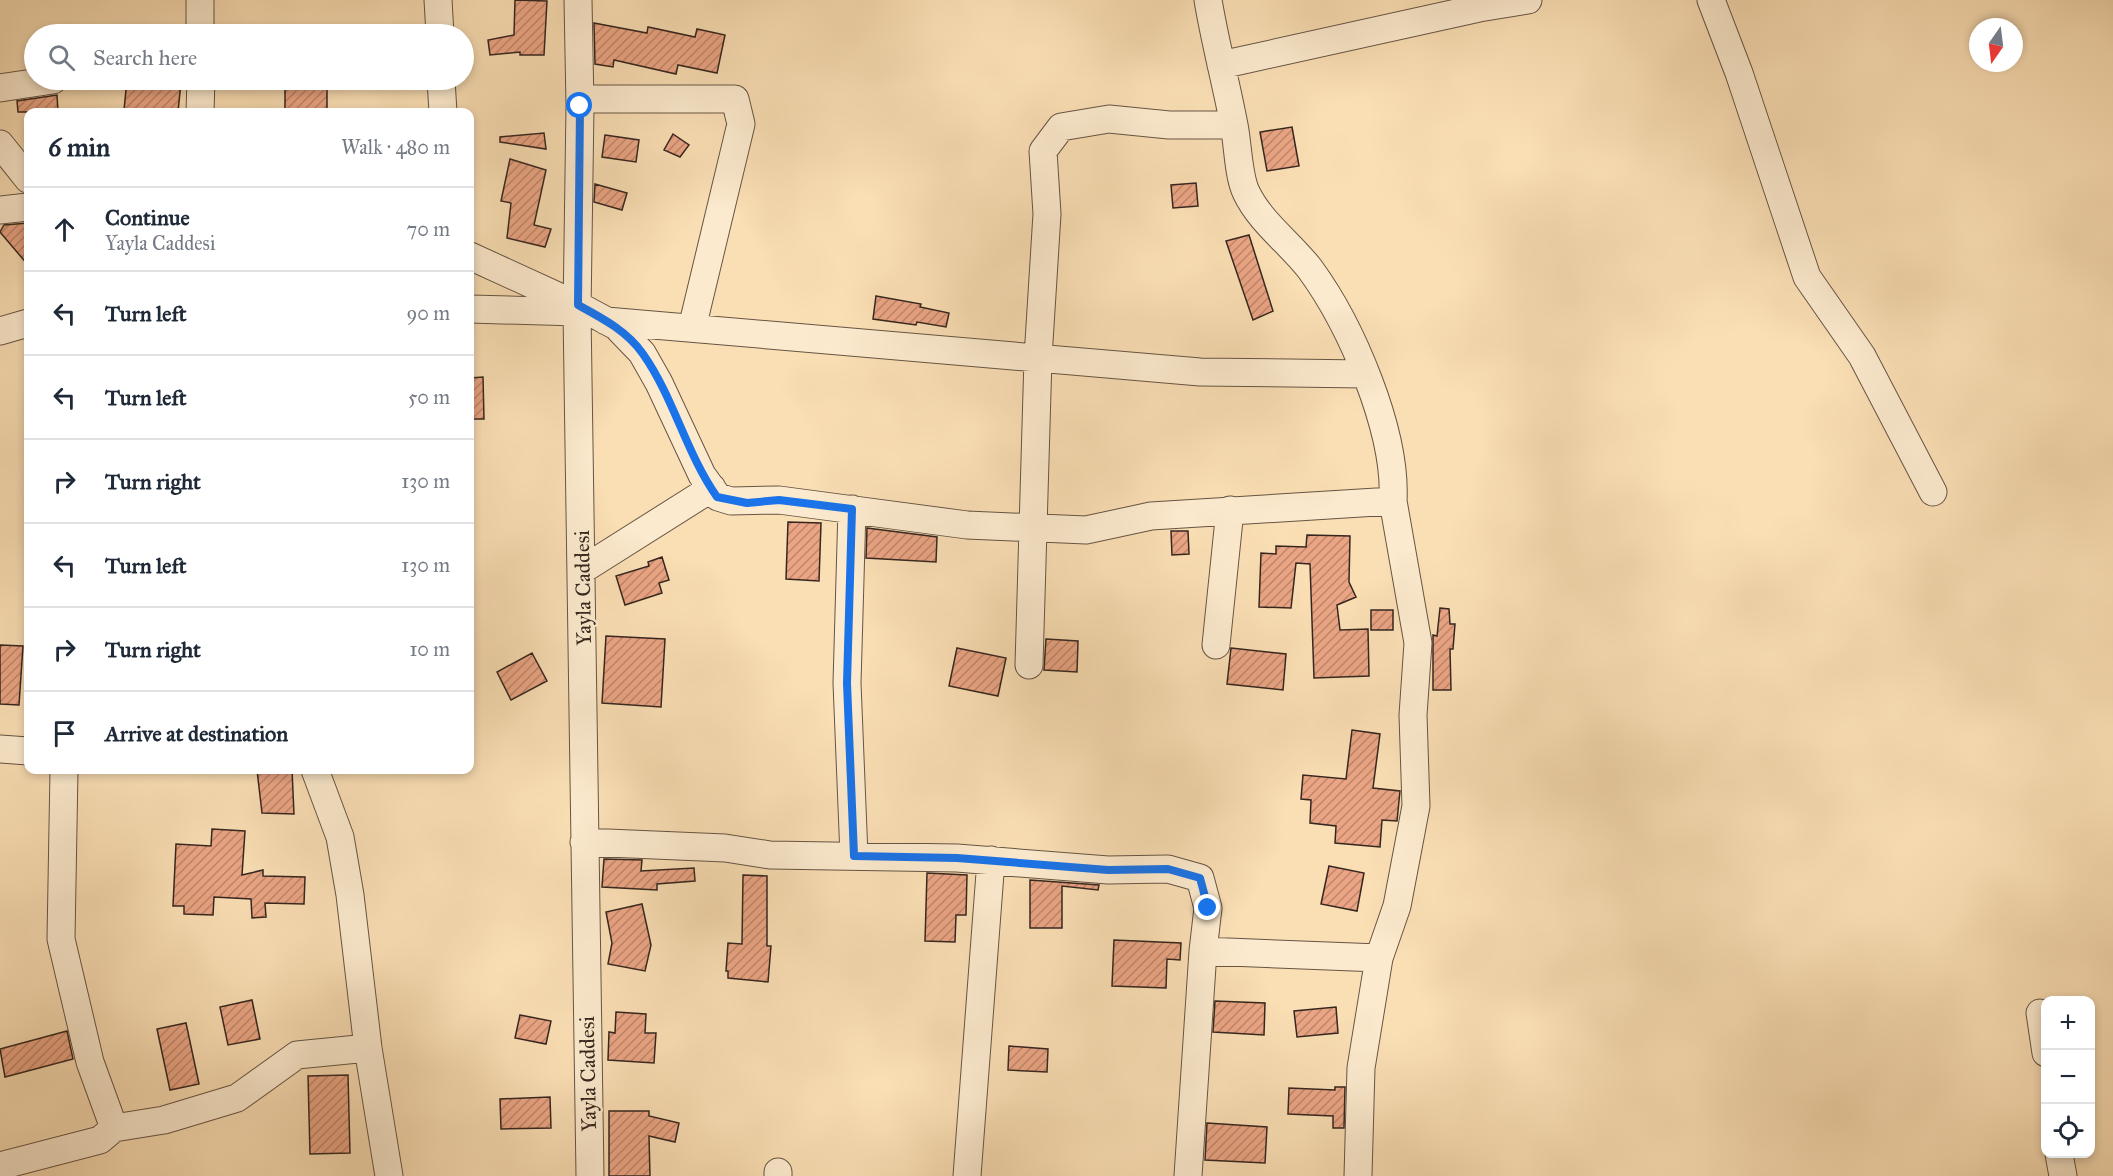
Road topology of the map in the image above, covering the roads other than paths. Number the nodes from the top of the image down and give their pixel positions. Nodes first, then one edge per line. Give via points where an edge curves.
1 (200, 0) edge
2 (438, 0) edge
3 (578, 0) edge
4 (1208, 0) edge
5 (1528, 0) edge
6 (1711, 0) edge
7 (200, 24) edge
8 (439, 24) edge
9 (1221, 65) junction
10 (24, 84) edge
11 (0, 88) edge
12 (201, 90) edge
13 (442, 90) edge
14 (579, 99) junction
15 (200, 108) edge
16 (443, 108) edge
17 (1234, 125) junction
18 (0, 144) edge
19 (24, 174) edge
20 (24, 207) edge
21 (0, 210) edge
22 (474, 258) edge
23 (474, 309) edge
24 (577, 309) junction
25 (606, 321) junction
26 (24, 324) edge
27 (692, 328) junction
28 (0, 331) edge
29 (1038, 358) junction
30 (1365, 374) junction
31 (711, 488) junction
32 (1933, 492) dead end
33 (1393, 501) junction
34 (852, 509) junction
35 (1230, 510) junction
36 (1032, 529) junction
37 (582, 570) junction
38 (1216, 645) dead end
39 (1029, 665) dead end
40 (0, 749) edge
41 (24, 751) edge
42 (64, 774) edge
43 (316, 774) edge
44 (584, 842) junction
45 (854, 856) junction
46 (991, 860) junction
47 (1203, 951) junction
48 (1379, 958) junction
49 (2040, 1013) dead end
50 (368, 1048) junction
51 (2046, 1050) edge
52 (114, 1128) junction
53 (2060, 1158) edge
54 (0, 1166) edge
55 (389, 1176) edge
56 (590, 1176) edge
57 (967, 1176) edge
58 (1188, 1176) edge
59 (1358, 1176) edge
60 (2063, 1176) edge

1 - 7 street
2 - 8 street
3 - 14 street, Yayla Caddesi
4 - 9 street
5 - 9 street
6 - 32 street via 1807,277 1862,356
9 - 17 street
10 - 11 street
12 - 15 street
13 - 16 street
14 - 24 street, Yayla Caddesi
14 - 27 street via 735,99 741,124
17 - 29 street via 1169,125 1109,119 1061,127 1043,151 1047,214
17 - 30 street via 1246,191 1310,269 1343,325
18 - 19 street
20 - 21 street
22 - 24 street
23 - 24 street
24 - 25 street
24 - 37 street, Yayla Caddesi
25 - 27 street
25 - 31 street via 642,353
26 - 28 street
27 - 29 street
29 - 30 street via 1200,372
29 - 36 street
30 - 33 street via 1389,455
31 - 34 street via 717,497 731,501 779,500
31 - 37 street
33 - 35 street
33 - 48 street via 1418,644 1413,715 1416,806 1397,906
34 - 36 street via 967,525
34 - 45 street via 847,683
35 - 36 street via 1151,516 1086,530
35 - 38 street
36 - 39 street
37 - 44 street, Yayla Caddesi
40 - 41 street
42 - 52 street via 61,939 90,1062
43 - 50 street via 340,837
44 - 45 street via 725,848 770,855
44 - 56 street, Yayla Caddesi
45 - 46 street
46 - 47 street via 1108,870 1168,869 1200,878 1208,908
46 - 57 street
47 - 48 street
47 - 58 street
48 - 59 street via 1361,1068
49 - 51 street
50 - 52 street via 297,1055 237,1098 164,1120
50 - 55 street
52 - 54 street via 100,1140
53 - 60 street

